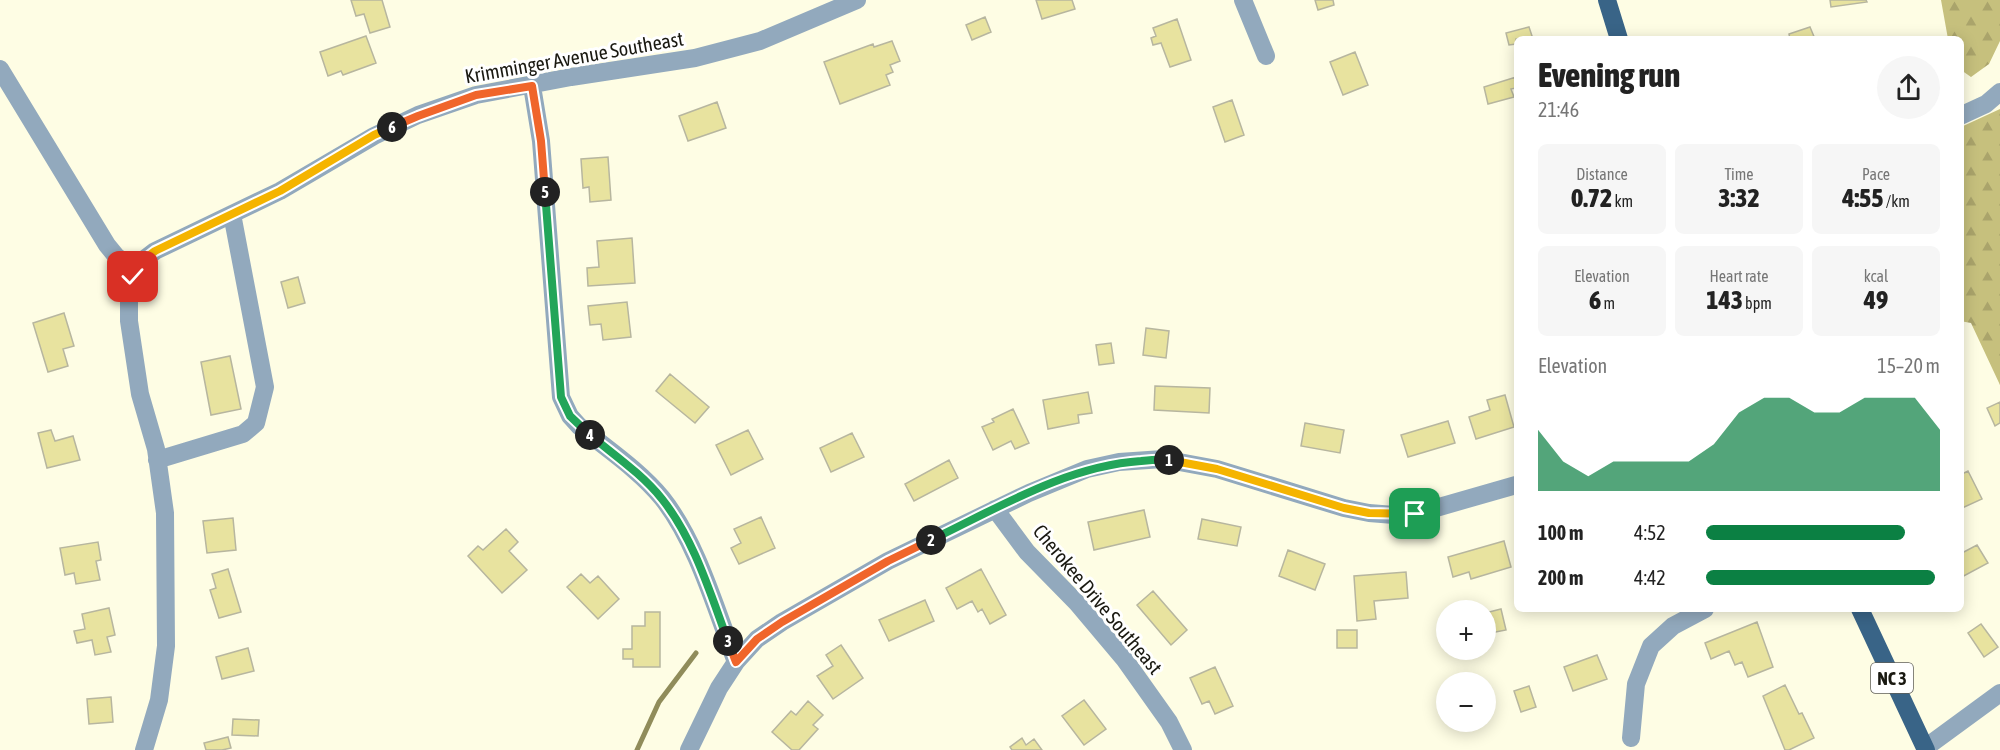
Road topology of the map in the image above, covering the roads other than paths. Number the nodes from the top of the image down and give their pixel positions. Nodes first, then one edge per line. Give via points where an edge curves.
1 (857, 0) edge
2 (1243, 0) edge
3 (1607, 0) edge
4 (1618, 36) edge
5 (1266, 56) dead end
6 (0, 69) edge
7 (532, 86) junction
8 (2000, 92) edge
9 (1964, 114) edge
10 (232, 214) junction
11 (135, 271) junction
12 (157, 460) junction
13 (1514, 486) edge
14 (995, 509) junction
15 (1699, 612) edge
16 (1861, 612) edge
17 (736, 662) junction
18 (2000, 693) edge
19 (1631, 738) dead end
20 (1175, 747) edge
21 (1926, 749) edge
22 (144, 750) edge
23 (689, 750) edge

1 - 7 street, Krimminger Avenue Southeast via 760,41 728,50
2 - 5 street
3 - 4 main road
6 - 11 street via 107,245
7 - 10 street, Krimminger Avenue Southeast via 476,95 418,116 374,135 280,191
7 - 17 street via 541,141 561,397 579,426 645,480 677,520 702,572
8 - 9 street
10 - 11 street, Krimminger Avenue Southeast via 155,251
10 - 12 street via 265,387 256,423 243,434
11 - 12 street via 129,321 140,394
12 - 22 street via 165,513 166,646 159,700
13 - 14 street via 1415,514 1377,513 1344,508 1217,469 1163,459 1087,469
14 - 17 street via 888,561 782,622 757,639
14 - 20 street, Cherokee Drive Southeast via 1027,552 1125,660 1169,722
15 - 19 street via 1673,626 1651,645 1636,684
16 - 21 main road, NC 3
17 - 23 street
18 - 21 street

